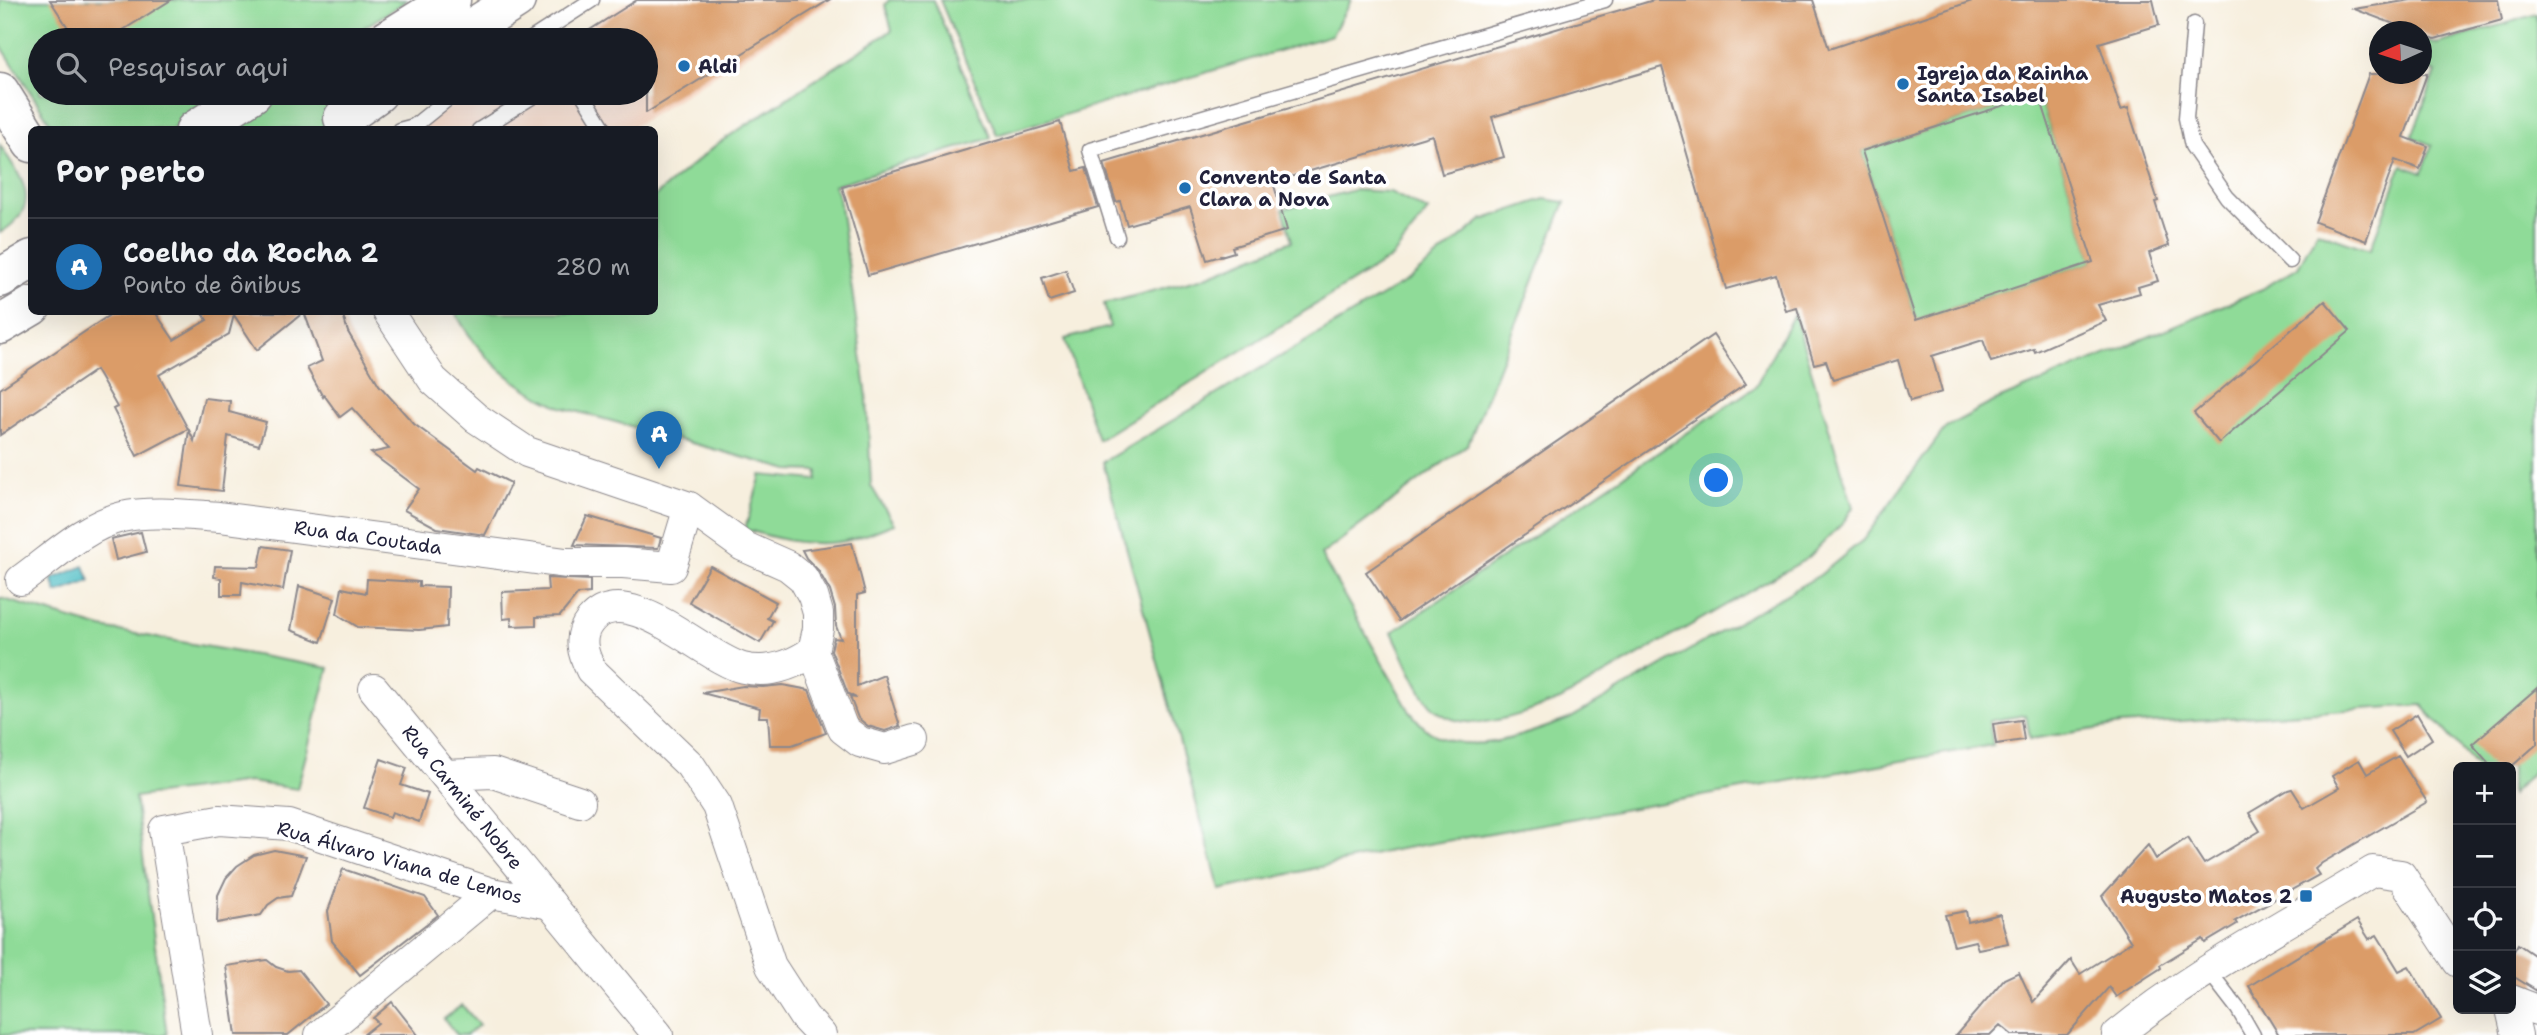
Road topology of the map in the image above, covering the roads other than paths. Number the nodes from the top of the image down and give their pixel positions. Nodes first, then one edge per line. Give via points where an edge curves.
1 (451, 0) edge
2 (516, 0) edge
3 (592, 0) edge
4 (1605, 0) edge
5 (2194, 24) dead end
6 (406, 28) edge
7 (472, 28) edge
8 (558, 28) edge
9 (0, 92) edge
10 (234, 105) edge
11 (362, 105) edge
12 (440, 105) edge
13 (519, 105) edge
14 (589, 105) edge
15 (343, 119) edge
16 (201, 126) edge
17 (414, 126) edge
18 (485, 126) edge
19 (602, 126) edge
20 (28, 138) edge
21 (1117, 237) dead end
22 (28, 261) edge
23 (2290, 261) dead end
24 (0, 278) edge
25 (28, 308) edge
26 (390, 315) edge
27 (0, 326) edge
28 (689, 507) junction
29 (21, 580) dead end
30 (813, 651) junction
31 (374, 689) dead end
32 (914, 740) dead end
33 (445, 775) junction
34 (580, 802) dead end
35 (491, 892) junction
36 (551, 904) junction
37 (2453, 954) edge
38 (2208, 970) junction
39 (2516, 1002) edge
40 (2537, 1010) edge
41 (2512, 1014) edge
42 (197, 1035) edge
43 (320, 1035) edge
44 (658, 1035) edge
45 (821, 1035) edge
46 (2116, 1035) edge
47 (2253, 1035) edge
48 (2517, 1035) edge

1 - 6 main road
2 - 7 main road
3 - 8 lane
4 - 21 lane via 1090,150
5 - 23 lane via 2186,118 2192,146 2227,197
9 - 20 main road
10 - 16 main road
11 - 15 main road
12 - 17 lane
13 - 18 lane
14 - 19 lane
22 - 24 main road
25 - 27 main road
26 - 28 street via 433,380 476,418 527,452
28 - 29 street, Rua da Coutada via 671,567 566,563 231,518 166,514 122,517 91,529
28 - 30 street via 743,546 788,566 803,578 818,613
30 - 32 street via 844,729 860,742 885,749
30 - 45 street via 780,668 741,667 642,613 618,606 599,612 582,637 591,670 690,765 717,806 771,966
31 - 33 street, Rua Carminé Nobre
33 - 34 street via 493,773
33 - 36 street, Rua Carminé Nobre
35 - 36 street, Rua Álvaro Viana de Lemos
35 - 42 street, Rua Álvaro Viana de Lemos via 289,825 219,820 164,830
35 - 43 street
36 - 44 street, Rua Carminé Nobre
37 - 38 street via 2401,876 2373,871
38 - 46 street
38 - 47 lane
39 - 40 street
41 - 48 street

